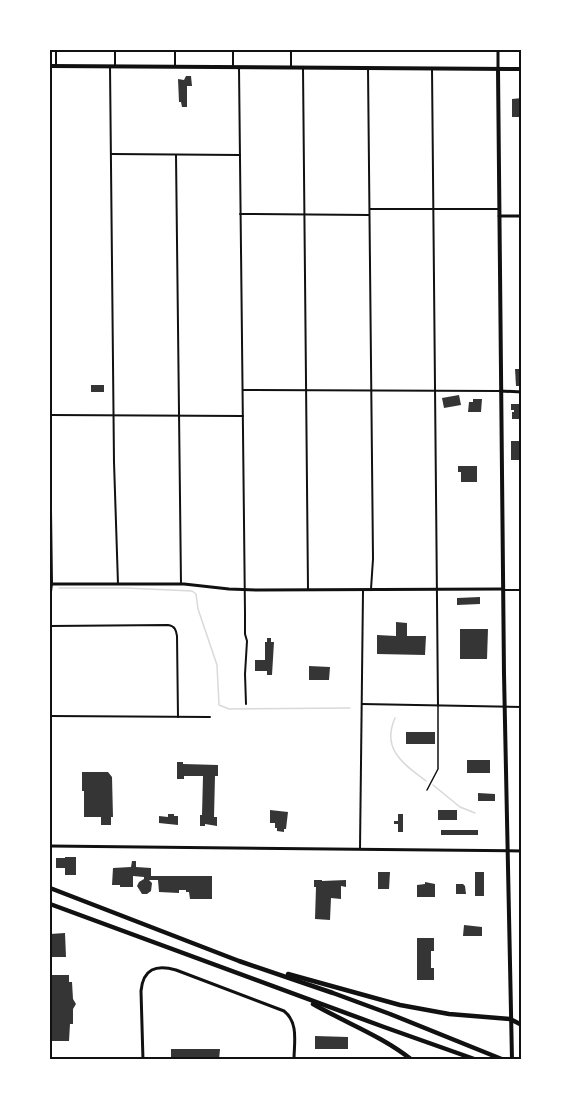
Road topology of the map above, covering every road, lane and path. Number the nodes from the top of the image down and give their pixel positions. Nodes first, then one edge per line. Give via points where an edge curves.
1 (56, 50) edge
2 (115, 50) edge
3 (175, 50) edge
4 (233, 50) edge
5 (291, 50) edge
6 (498, 50) edge
7 (50, 66) edge
8 (56, 66) junction
9 (112, 66) junction
10 (175, 66) junction
11 (233, 67) junction
12 (239, 67) junction
13 (291, 67) junction
14 (303, 68) junction
15 (368, 68) junction
16 (432, 68) junction
17 (498, 69) junction
18 (522, 69) edge
19 (111, 154) junction
20 (176, 155) junction
21 (240, 155) junction
22 (370, 209) junction
23 (434, 209) junction
24 (499, 209) junction
25 (240, 214) junction
26 (304, 214) junction
27 (370, 215) junction
28 (499, 216) junction
29 (522, 216) edge
30 (243, 390) junction
31 (306, 390) junction
32 (371, 391) junction
33 (500, 391) junction
34 (436, 392) junction
35 (522, 392) edge
36 (50, 415) edge
37 (113, 415) junction
38 (180, 416) junction
39 (243, 416) junction
40 (50, 437) edge
41 (51, 584) edge
42 (118, 584) junction
43 (181, 584) junction
44 (244, 589) junction
45 (308, 589) junction
46 (363, 589) junction
47 (371, 589) junction
48 (436, 589) junction
49 (502, 590) junction
50 (522, 590) edge
51 (50, 600) edge
52 (50, 626) edge
53 (246, 704) dead end
54 (362, 704) junction
55 (438, 706) junction
56 (505, 707) junction
57 (522, 707) edge
58 (50, 716) edge
59 (178, 717) junction
60 (210, 717) dead end
61 (50, 772) edge
62 (427, 790) dead end
63 (50, 846) edge
64 (360, 849) junction
65 (507, 850) junction
66 (522, 851) edge
67 (50, 888) edge
68 (50, 904) edge
69 (239, 961) junction
70 (301, 997) junction
71 (510, 1019) junction
72 (522, 1025) edge
73 (143, 1059) edge
74 (294, 1059) edge
75 (412, 1059) edge
76 (477, 1059) edge
77 (504, 1059) edge
78 (512, 1059) edge

1 - 8 street
2 - 9 street
3 - 10 street
4 - 11 street
5 - 13 street
6 - 17 street
7 - 8 main road
8 - 9 main road
9 - 10 main road
9 - 19 street
10 - 11 main road
11 - 12 main road
12 - 13 main road
12 - 21 street
13 - 14 main road
14 - 15 main road
14 - 26 street
15 - 16 main road
15 - 22 street
16 - 17 main road
16 - 23 street
17 - 18 main road
17 - 24 main road
19 - 20 street
19 - 37 street
20 - 21 street
20 - 38 street
21 - 25 street
22 - 23 street
22 - 27 street
23 - 24 street
23 - 34 street
24 - 28 main road
25 - 26 street
25 - 30 street
26 - 27 street
26 - 31 street
27 - 32 street
28 - 29 street
28 - 33 main road
30 - 31 street
30 - 39 street
31 - 32 street
31 - 45 street
32 - 34 street
32 - 47 street
33 - 34 street
33 - 35 street
33 - 49 main road
34 - 48 street
36 - 37 street
37 - 38 street
37 - 42 street
38 - 39 street
38 - 43 street
39 - 44 street
40 - 41 street
41 - 42 street
41 - 51 street
42 - 43 street
43 - 44 street
44 - 45 street
44 - 53 street
45 - 46 street
46 - 47 street
46 - 54 street
47 - 48 street
48 - 49 street
48 - 55 street
49 - 50 street
49 - 56 main road
52 - 59 street via 174,627
54 - 55 street
54 - 64 street
55 - 56 street
55 - 62 lane via 438,769
56 - 57 street
56 - 65 main road
58 - 59 street
59 - 60 street
61 - 63 street
63 - 64 street
64 - 65 street
65 - 66 street
65 - 71 main road
67 - 69 highway
68 - 70 highway
69 - 71 highway via 400,1005
69 - 77 highway
70 - 75 highway
70 - 76 highway
71 - 72 highway
71 - 78 main road
73 - 74 street via 141,987 148,972 160,967 284,1011 294,1024

